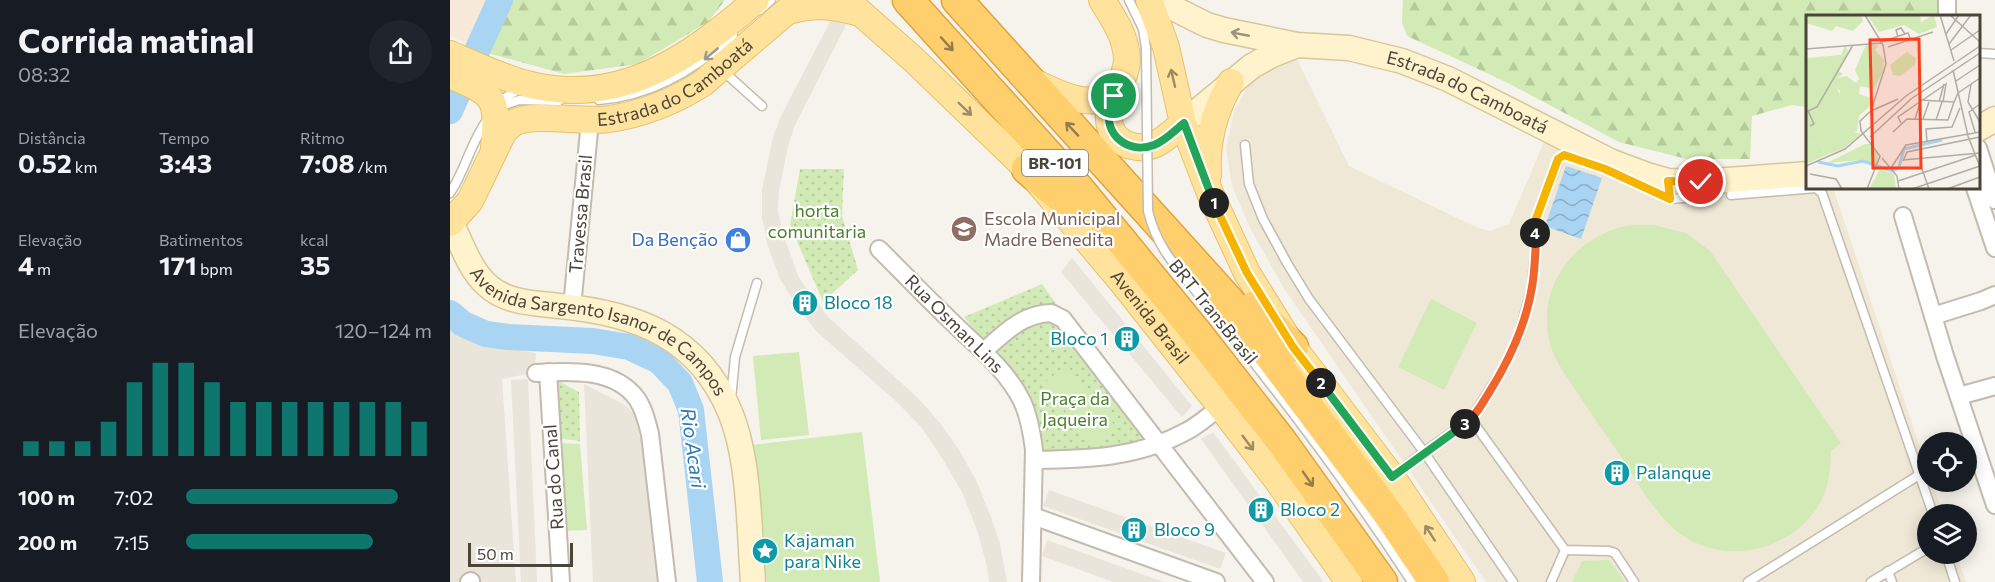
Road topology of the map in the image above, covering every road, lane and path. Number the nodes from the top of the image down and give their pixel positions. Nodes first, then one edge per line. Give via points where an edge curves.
1 (908, 0) edge
2 (957, 0) edge
3 (1102, 0) edge
4 (1129, 0) edge
5 (1149, 0) edge
6 (1157, 0) edge
7 (775, 4) edge
8 (853, 6) edge
9 (738, 31) dead end
10 (1297, 45) junction
11 (1980, 53) edge
12 (1995, 54) edge
13 (450, 55) edge
14 (710, 71) junction
15 (450, 75) edge
16 (1025, 77) junction
17 (1231, 82) junction
18 (680, 85) dead end
19 (1114, 96) junction
20 (487, 100) junction
21 (575, 105) junction
22 (762, 106) dead end
23 (534, 119) joint
24 (1995, 119) edge
25 (1184, 123) junction
26 (1980, 128) edge
27 (1245, 145) dead end
28 (484, 148) junction
29 (1980, 157) edge
30 (1027, 169) junction
31 (1614, 173) dead end
32 (1806, 174) edge
33 (1624, 178) dead end
34 (1126, 187) junction
35 (1806, 189) edge
36 (1817, 189) edge
37 (1976, 189) edge
38 (1669, 190) junction
39 (450, 193) edge
40 (1210, 193) junction
41 (1731, 195) dead end
42 (1708, 196) dead end
43 (1991, 206) edge
44 (1903, 216) dead end
45 (451, 223) edge
46 (1995, 248) edge
47 (879, 249) dead end
48 (757, 283) dead end
49 (1995, 295) edge
50 (572, 307) junction
51 (1933, 316) junction
52 (1196, 332) junction
53 (1293, 347) junction
54 (984, 351) junction
55 (542, 373) joint
56 (1995, 386) edge
57 (1959, 396) junction
58 (1221, 406) junction
59 (730, 411) junction
60 (1471, 419) junction
61 (1158, 444) junction
62 (1424, 452) junction
63 (1034, 460) junction
64 (1917, 469) edge
65 (1917, 476) edge
66 (1392, 477) junction
67 (1991, 483) edge
68 (1995, 505) edge
69 (1033, 516) junction
70 (1335, 517) junction
71 (1565, 550) junction
72 (1917, 555) edge
73 (1949, 564) edge
74 (1888, 572) junction
75 (1753, 581) edge
76 (561, 582) edge
77 (667, 582) edge
78 (753, 582) edge
79 (1031, 582) edge
80 (1216, 582) edge
81 (1265, 582) edge
82 (1349, 582) edge
83 (1373, 582) edge
84 (1382, 582) edge
85 (1412, 582) edge
86 (1434, 582) edge
87 (1461, 582) edge
88 (1513, 582) edge
89 (1551, 582) edge
90 (1634, 582) edge
91 (1871, 582) edge
92 (1892, 582) edge
93 (1955, 582) edge

1 -> 52 highway, Avenida Brasil / BR-101 via 1078,188
2 - 16 highway, BR-101
3 - 19 main road via 1126,48 1125,72
4 - 85 lane, BRT TransBrasil, bridge via 1143,29 1146,48 1148,211 1163,250 1319,446
25 -> 5 main road via 1166,47
10 -> 6 main road, Estrada do Camboatá via 1207,25
7 - 8 main road
7 - 14 main road, Estrada do Camboatá
7 - 21 main road, Estrada do Camboatá via 649,75 594,89
8 -> 30 main road, Avenida Brasil
9 -> 21 lane via 685,73 670,80 632,95
10 - 17 main road, Estrada do Camboatá via 1252,66
10 - 38 main road, Estrada do Camboatá via 1348,48 1402,61 1448,79
11 - 12 lane
13 - 20 main road, Estrada do Camboatá
14 - 21 main road, Estrada do Camboatá via 691,91 641,112 609,119
14 - 22 lane
15 - 20 main road, Estrada do Camboatá
16 - 19 main road via 1072,99 1097,101
34 -> 16 highway, BR-101
17 - 25 main road, Estrada do Camboatá
17 - 40 main road via 1222,97 1208,146
18 - 21 lane via 634,103
19 - 25 main road via 1108,113 1110,124 1113,134 1129,146 1156,145
20 - 21 lane via 518,109
20 - 21 main road, Estrada do Camboatá via 516,91
20 - 21 main road, Estrada do Camboatá via 517,81
20 - 28 main road
21 - 23 main road, Estrada do Camboatá
21 - 50 street, Travessa Brasil
23 - 28 main road, Avenida Sargento Isanor de Campos via 510,125
24 - 26 main road
25 - 40 main road
27 - 62 lane via 1249,184 1287,263 1309,299
28 - 39 lane
28 - 45 main road, Avenida Sargento Isanor de Campos via 482,179
29 - 43 street
30 - 52 highway via 1073,207 1158,298
30 - 58 main road, Avenida Brasil
31 - 60 lane via 1564,155 1558,159 1533,227 1536,240 1532,287 1518,338
32 - 38 main road, Estrada do Camboatá via 1701,182
33 - 38 lane
34 - 53 highway
34 - 86 highway, BR-101 via 1228,301
35 - 41 lane
36 - 64 lane via 1822,193
37 - 43 street
38 - 42 lane
40 - 53 main road via 1247,273
43 - 46 street
44 - 51 street
45 - 50 main road, Avenida Sargento Isanor de Campos via 477,274 492,290 517,301
47 - 54 street, Rua Osman Lins
48 - 59 lane via 735,357
49 - 51 street
50 - 59 main road, Avenida Sargento Isanor de Campos via 634,321 683,346 701,362
51 - 57 street
52 -> 70 highway, Avenida Brasil / BR-101
53 - 66 main road
54 - 61 street via 1020,321 1044,313 1056,314
54 - 63 street, Rua Osman Lins via 1022,401 1031,429
55 - 76 street, Rua do Canal
55 - 77 street, Avenida Sargento Isanor de Campos via 583,372 605,377 637,399 650,434
56 - 57 street
57 - 67 street
58 - 61 street via 1190,430
58 -> 82 main road, Avenida Brasil
59 - 78 main road, Avenida Sargento Isanor de Campos via 744,465
60 - 62 lane
60 - 71 lane
61 - 63 street via 1111,457
61 - 81 street
62 - 66 lane
62 - 88 lane
63 - 69 street, Rua Osman Lins
65 - 75 lane
87 -> 66 main road
67 - 68 street
69 - 79 street, Rua Osman Lins
69 - 80 street
70 - 83 highway
70 - 84 highway, Avenida Brasil / BR-101
71 - 89 lane
71 - 90 lane via 1615,553
72 - 74 lane
73 - 93 lane
74 - 91 lane
74 - 92 lane

